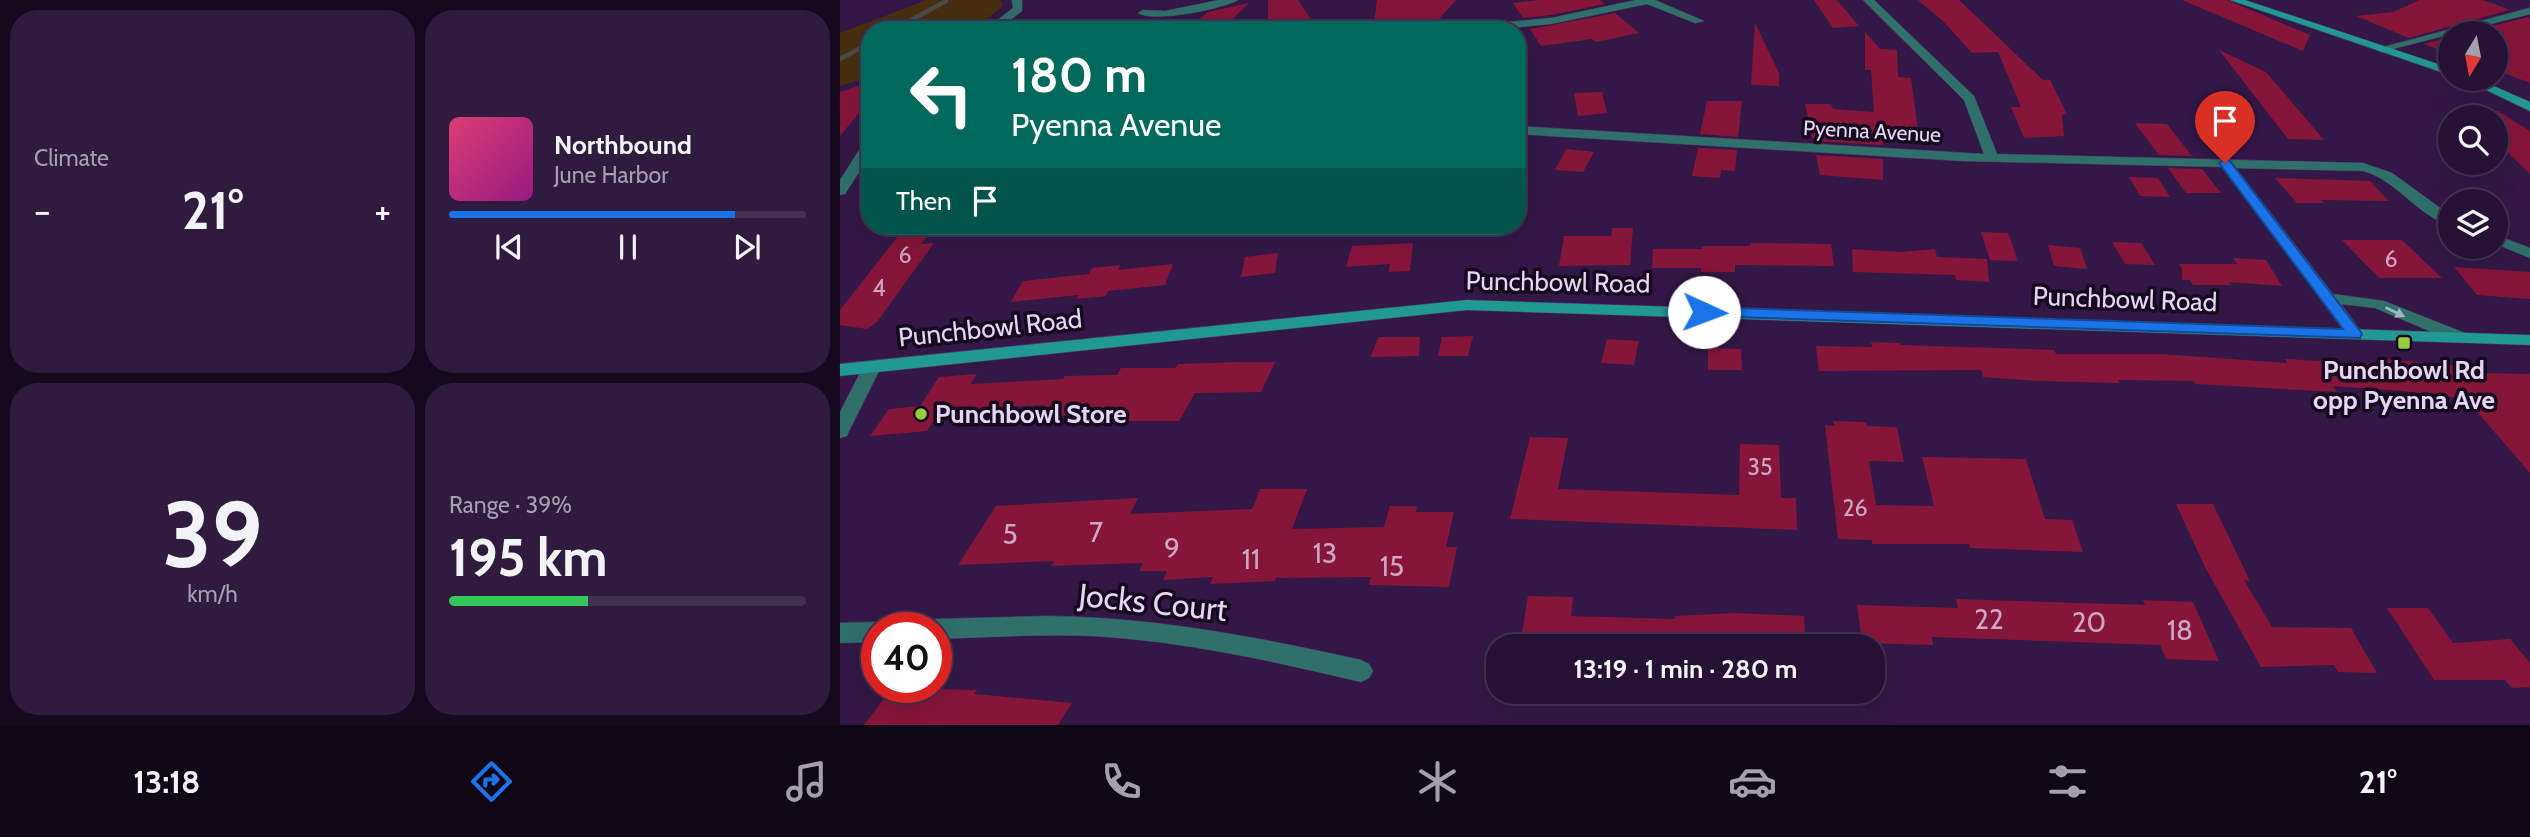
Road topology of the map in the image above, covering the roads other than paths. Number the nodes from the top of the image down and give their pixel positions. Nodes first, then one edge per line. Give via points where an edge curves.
1 (1017, 0) edge
2 (1191, 0) edge
3 (1233, 0) edge
4 (1650, 0) edge
5 (1868, 0) edge
6 (2235, 0) edge
7 (2530, 11) edge
8 (1002, 21) edge
9 (1699, 21) dead end
10 (1526, 23) edge
11 (2381, 49) junction
12 (2438, 68) edge
13 (2495, 91) edge
14 (2530, 107) edge
15 (1526, 131) edge
16 (861, 158) edge
17 (1992, 158) junction
18 (2225, 163) junction
19 (840, 191) edge
20 (2438, 215) edge
21 (2508, 244) edge
22 (2530, 253) edge
23 (2329, 298) junction
24 (2355, 334) junction
25 (2459, 337) junction
26 (2530, 340) edge
27 (872, 367) junction
28 (840, 370) edge
29 (840, 431) edge
30 (952, 628) edge
31 (861, 633) edge
32 (840, 634) edge
33 (1361, 671) dead end

1 - 8 street via 1018,9
2 - 3 street via 1143,13 1165,14
4 - 9 street
4 - 10 street
5 - 17 street via 1970,99
6 - 11 street
7 - 11 street
11 - 12 street
13 - 14 street
15 - 17 street, Pyenna Avenue
16 - 19 street
17 - 18 street, Pyenna Avenue
18 - 20 street, Pyenna Avenue via 2371,168 2389,175
18 - 23 street
21 - 22 street
23 - 24 street
23 -> 25 street via 2378,304
24 - 25 street, Punchbowl Road
24 - 27 street, Punchbowl Road via 1467,305
25 - 26 street, Punchbowl Road
27 - 28 street, Punchbowl Road
27 - 29 street
30 - 33 street, Jocks Court via 1111,628 1246,645
31 - 32 street

